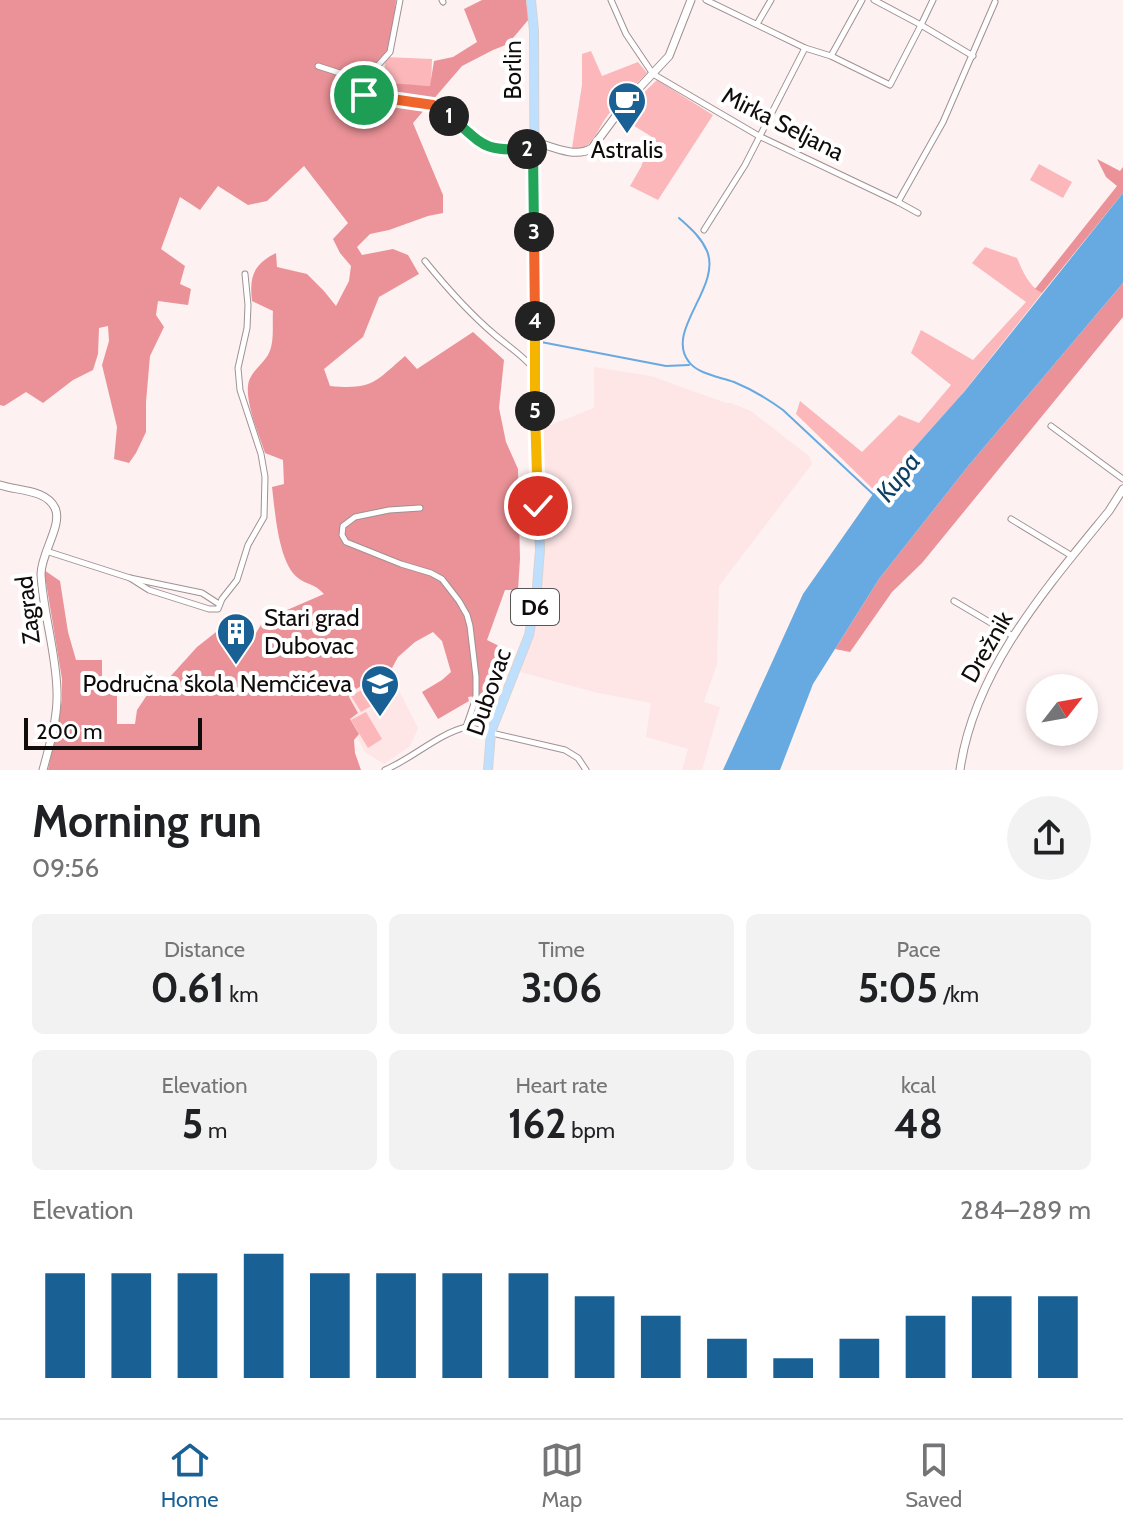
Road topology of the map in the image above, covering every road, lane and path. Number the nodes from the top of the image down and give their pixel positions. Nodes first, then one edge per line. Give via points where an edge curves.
1 (400, 0) edge
2 (531, 0) edge
3 (611, 0) edge
4 (691, 0) edge
5 (706, 0) edge
6 (771, 0) edge
7 (862, 0) edge
8 (874, 0) edge
9 (933, 0) edge
10 (995, 2) dead end
11 (757, 24) junction
12 (921, 25) junction
13 (805, 48) junction
14 (831, 56) junction
15 (973, 57) junction
16 (318, 66) dead end
17 (653, 74) junction
18 (364, 95) dead end
19 (759, 136) junction
20 (533, 145) junction
21 (898, 202) junction
22 (918, 213) dead end
23 (704, 230) dead end
24 (425, 261) dead end
25 (245, 274) dead end
26 (534, 369) junction
27 (1051, 426) dead end
28 (1123, 479) edge
29 (0, 485) edge
30 (1123, 489) edge
31 (420, 508) dead end
32 (1011, 519) dead end
33 (45, 551) junction
34 (1073, 557) junction
35 (130, 578) junction
36 (954, 601) dead end
37 (219, 606) junction
38 (1013, 636) junction
39 (466, 727) junction
40 (491, 732) junction
41 (43, 770) edge
42 (385, 770) edge
43 (488, 770) edge
44 (586, 770) edge
45 (960, 770) edge

1 - 16 street via 390,52 373,71 352,77
2 - 20 main road, Borlin / D6
3 - 17 street
4 - 17 main road via 669,56
5 - 11 street
6 - 11 street
7 - 14 street
8 - 12 street
9 - 12 street
10 - 15 street
11 - 13 street
12 - 14 street via 890,85
12 - 15 street
13 - 14 street
13 - 19 street
15 - 21 street
17 - 19 street, Mirka Seljana
17 - 20 main road via 584,154
18 - 20 street via 433,105 489,148
19 - 21 street, Mirka Seljana
19 - 23 street
20 - 26 main road, D6
21 - 22 street, Mirka Seljana
24 - 26 street
25 - 37 street via 247,328 238,368 261,454 264,517 237,580
26 - 40 main road, Dubovac / D6 via 540,550 533,625
27 - 28 street
29 - 33 main road, Zagrad via 43,495 54,506 56,522
30 - 34 main road, Drežnik
31 - 39 street via 355,517 343,526 342,535 346,542 442,579 459,601 470,626 476,677 476,698
32 - 34 street
33 - 35 street
33 - 41 main road, Zagrad via 41,574 57,691
34 - 38 main road, Drežnik
35 - 37 street via 202,593
35 - 37 street via 149,590 209,609
36 - 38 street
38 - 45 main road, Drežnik via 969,723
39 - 40 street
39 - 42 street
40 - 43 main road, Dubovac / D6
40 - 44 street via 565,750

